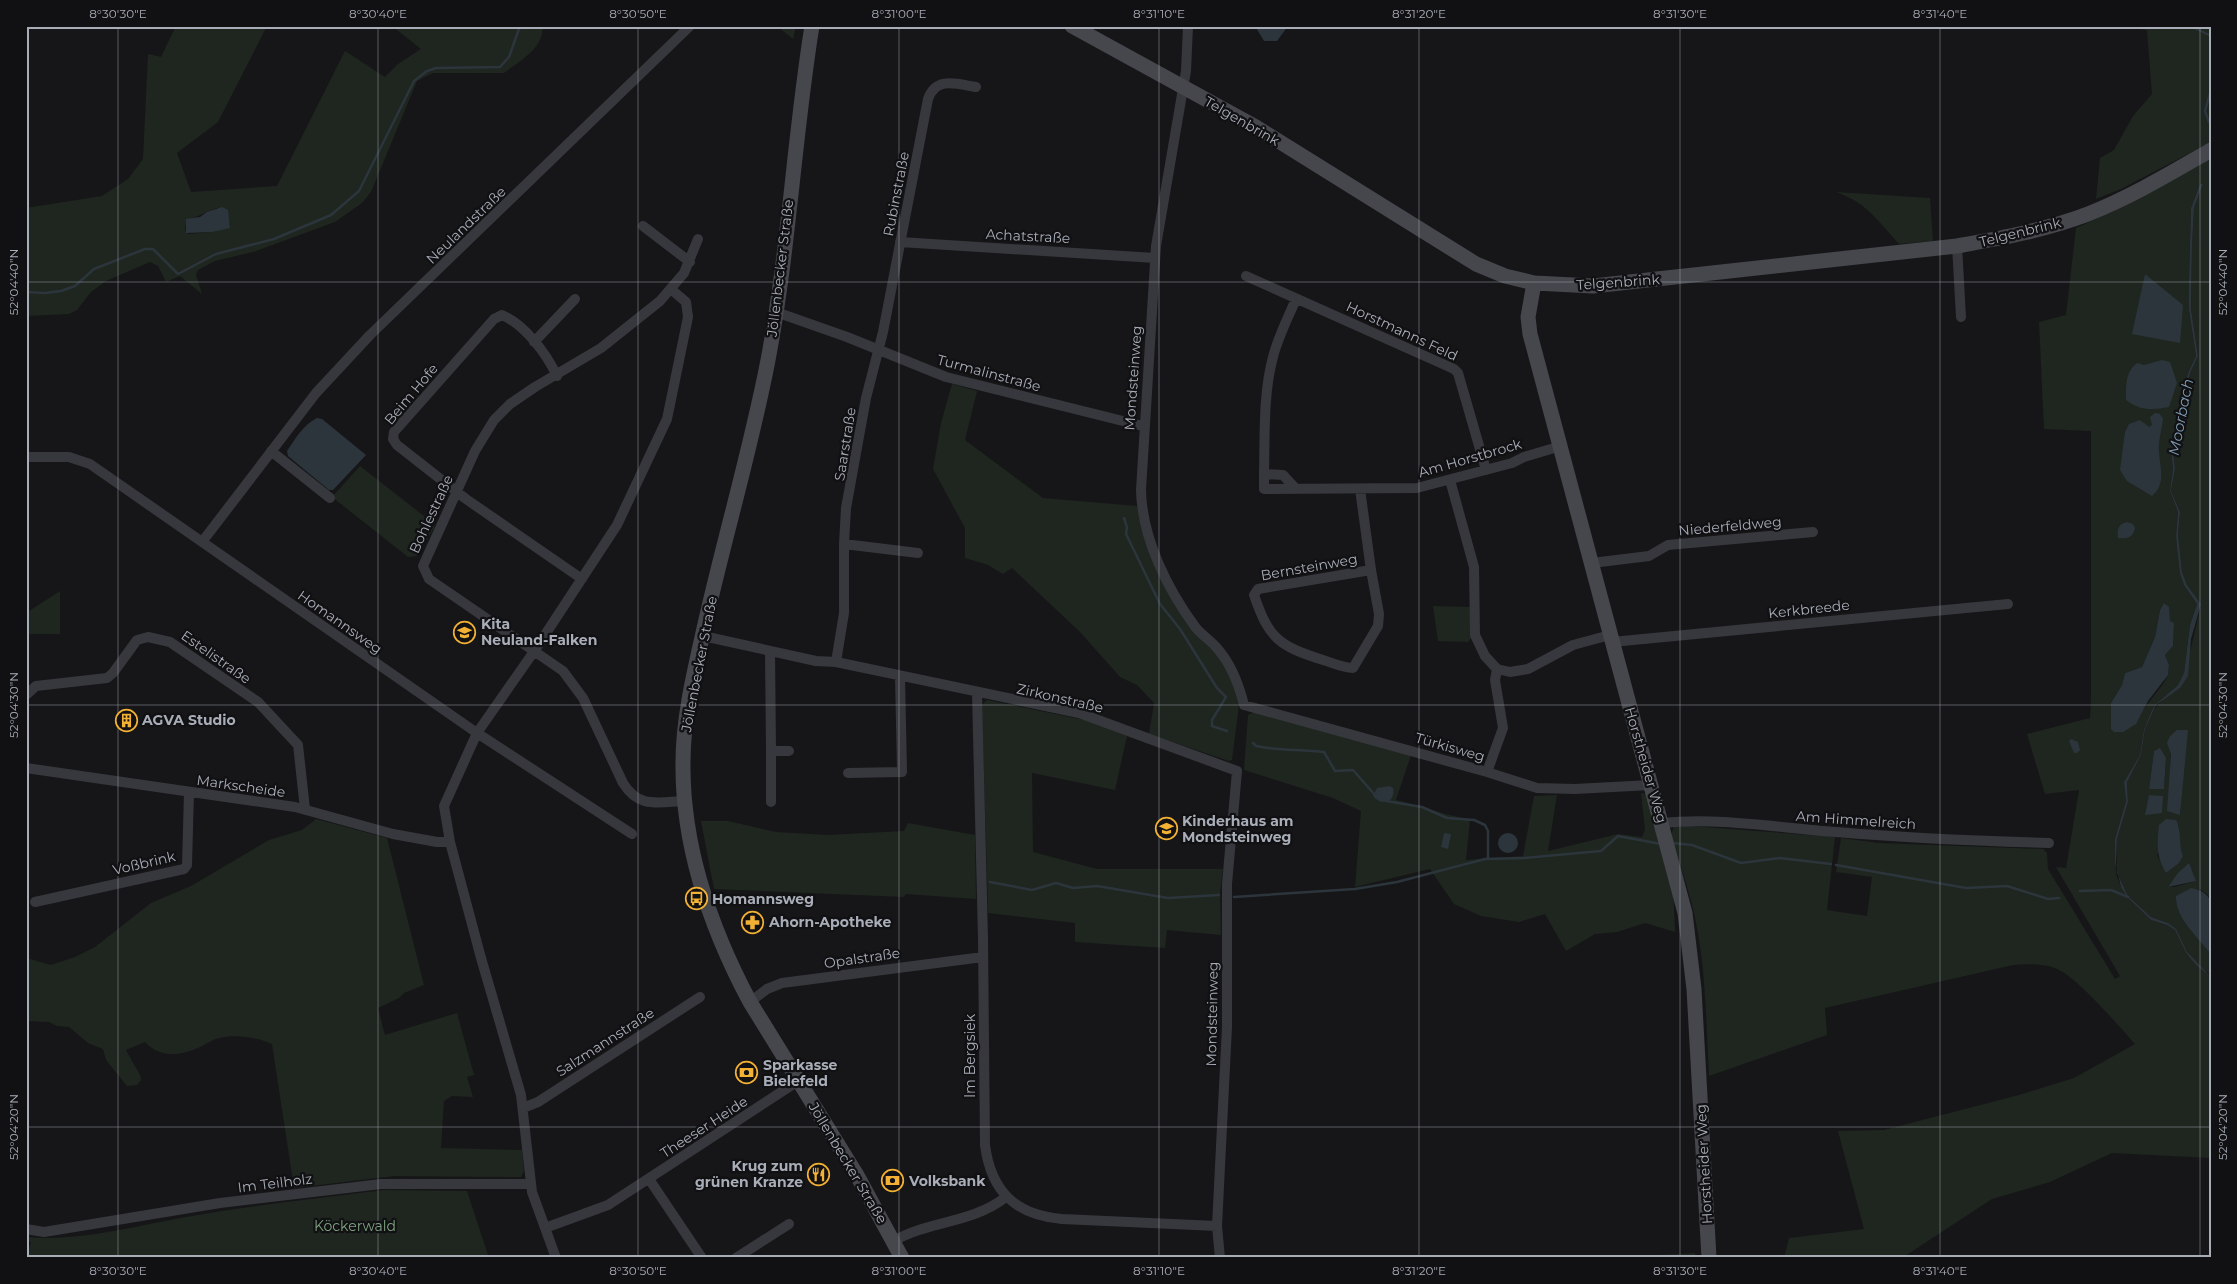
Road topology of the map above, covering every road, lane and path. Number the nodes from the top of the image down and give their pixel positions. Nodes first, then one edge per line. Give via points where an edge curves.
1 (690, 26) edge
2 (812, 26) edge
3 (1072, 26) edge
4 (1188, 26) edge
5 (976, 87) dead end
6 (1183, 87) junction
7 (2211, 150) edge
8 (643, 226) dead end
9 (698, 239) dead end
10 (900, 242) junction
11 (1957, 246) junction
12 (1154, 258) junction
13 (690, 262) junction
14 (1246, 276) dead end
15 (1534, 283) junction
16 (672, 290) junction
17 (575, 299) dead end
18 (1296, 299) junction
19 (776, 312) junction
20 (1962, 317) dead end
21 (534, 342) junction
22 (879, 349) junction
23 (557, 376) junction
24 (1143, 426) junction
25 (1561, 446) junction
26 (270, 451) junction
27 (26, 457) edge
28 (1486, 470) junction
29 (1264, 474) junction
30 (1450, 480) junction
31 (1296, 489) junction
32 (1360, 489) junction
33 (458, 491) junction
34 (330, 498) dead end
35 (1813, 532) dead end
36 (202, 542) junction
37 (844, 544) junction
38 (918, 553) dead end
39 (1592, 564) junction
40 (1371, 570) junction
41 (582, 579) junction
42 (2008, 604) dead end
43 (703, 636) junction
44 (1611, 638) junction
45 (535, 650) junction
46 (770, 651) junction
47 (836, 662) junction
48 (1497, 669) junction
49 (900, 677) junction
50 (977, 693) junction
51 (26, 695) edge
52 (1244, 705) joint
53 (477, 733) junction
54 (771, 751) junction
55 (790, 751) dead end
56 (26, 768) edge
57 (1237, 771) joint
58 (1487, 772) junction
59 (848, 773) dead end
60 (1650, 785) junction
61 (189, 792) junction
62 (685, 801) junction
63 (771, 802) dead end
64 (305, 809) junction
65 (1662, 823) junction
66 (632, 834) dead end
67 (450, 842) junction
68 (2049, 843) dead end
69 (35, 902) dead end
70 (983, 957) junction
71 (700, 997) dead end
72 (750, 1002) junction
73 (798, 1081) junction
74 (523, 1108) junction
75 (649, 1179) junction
76 (530, 1184) junction
77 (1006, 1197) junction
78 (788, 1224) dead end
79 (1217, 1226) junction
80 (545, 1228) junction
81 (26, 1229) edge
82 (894, 1240) junction
83 (556, 1258) edge
84 (702, 1258) edge
85 (736, 1258) edge
86 (902, 1258) edge
87 (1220, 1258) edge
88 (1709, 1258) edge

1 - 26 street, Neulandstraße via 370,336 316,392
2 - 19 street, Jöllenbecker Straße
3 - 6 street, Telgenbrink
4 - 6 street, Mondsteinweg
5 - 10 street, Rubinstraße via 939,84 930,93
6 - 12 street, Mondsteinweg
6 - 15 street, Telgenbrink via 1256,127 1457,254 1505,276
7 - 11 street, Telgenbrink via 2088,214 2044,228
8 - 13 street
9 - 13 street, Bohlestraße
10 - 12 street, Achatstraße
10 - 22 street, Rubinstraße
11 - 15 street, Telgenbrink via 1593,286
11 - 20 street
12 - 24 street, Mondsteinweg
13 - 16 street, Bohlestraße
14 - 18 street, Horstmanns Feld
15 - 25 street, Horstheider Weg via 1528,324
16 - 23 street, Bohlestraße via 601,348
16 - 41 street via 686,302 688,309 670,409 617,525
17 - 21 street
18 - 28 street, Horstmanns Feld via 1454,369 1458,373
18 - 29 street via 1275,348 1270,371
19 - 22 street, Turmalinstraße
19 - 43 street, Jöllenbecker Straße via 751,440
21 - 23 street, Beim Hofe
21 - 33 street, Beim Hofe via 511,319 502,315 494,319 394,432 396,445
22 - 24 street, Turmalinstraße via 969,384
22 - 37 street, Saarstraße via 846,508
23 - 33 street, Bohlestraße via 510,404 494,420 475,451
24 - 52 street, Mondsteinweg via 1142,508 1155,553 1179,602 1197,629 1226,661
25 - 28 street, Am Horstbrock
25 - 39 street, Horstheider Weg
26 - 34 street
26 - 36 street, Neulandstraße
27 - 36 street, Homannsweg via 69,457 90,464
28 - 30 street, Am Horstbrock
29 - 31 street via 1283,475
29 - 31 street, Am Horstbrock via 1264,489
30 - 32 street, Am Horstbrock via 1408,489
30 - 48 street via 1474,567 1475,635 1485,656
31 - 32 street, Am Horstbrock
32 - 40 street, Bernsteinweg
33 - 41 street, Beim Hofe
33 - 45 street, Bohlestraße via 425,557 424,572 429,580
35 - 39 street, Niederfeldweg via 1668,545 1649,556
36 - 53 street, Homannsweg
37 - 38 street
37 - 47 street, Saarstraße via 844,613
39 - 44 street, Horstheider Weg
40 - 40 street, Bernsteinweg via 1378,626 1353,668 1285,646 1272,634 1261,616 1254,595 1258,589
41 - 45 street
42 - 44 street, Kerkbreede
43 - 46 street, Zirkonstraße
43 - 62 street, Jöllenbecker Straße via 684,746
44 - 48 street, Kerkbreede via 1573,645 1528,669 1510,672
44 - 60 street, Horstheider Weg
45 - 53 street
45 - 62 street, Bohlestraße via 563,671 576,686 631,795 648,803
46 - 47 street, Zirkonstraße
46 - 54 street
47 - 49 street, Zirkonstraße
48 - 58 street via 1495,680 1503,728
49 - 50 street, Zirkonstraße
49 - 59 street via 902,772
50 - 57 street, Zirkonstraße via 1078,713
50 - 70 street, Im Bergsiek
51 - 64 street, Estelistraße via 36,686 107,678 137,640 148,637 170,642 258,702 298,745
52 - 58 street, Türkisweg
53 - 66 street, Homannsweg
53 - 67 street via 444,806
54 - 55 street
54 - 63 street
56 - 61 street, Markscheide
57 - 79 street, Mondsteinweg via 1227,884 1226,1045
58 - 60 street, Türkisweg via 1527,786 1553,790
60 - 65 street, Horstheider Weg
61 - 64 street, Markscheide
61 - 69 street, Voßbrink via 184,869
62 - 72 street, Jöllenbecker Straße via 689,837 708,906 727,956
64 - 67 street, Markscheide via 393,834
65 - 68 street, Am Himmelreich via 1736,824 1943,840
65 - 88 street, Horstheider Weg via 1688,931
67 - 74 street
70 - 72 street, Opalstraße via 782,983
70 - 77 street, Im Bergsiek via 985,1145 990,1172
71 - 74 street, Salzmannstraße via 538,1102
72 - 73 street, Jöllenbecker Straße
73 - 75 street, Theeser Heide
73 - 82 street, Jöllenbecker Straße
74 - 76 street
75 - 80 street, Theeser Heide via 603,1207
75 - 84 street
76 - 80 street
76 - 81 street, Im Teilholz via 381,1184 220,1203 44,1232
77 - 79 street, Im Bergsiek via 1024,1210 1048,1218
77 - 82 street via 976,1215
78 - 85 street
79 - 87 street, Mondsteinweg
80 - 83 street
82 - 86 street, Jöllenbecker Straße

